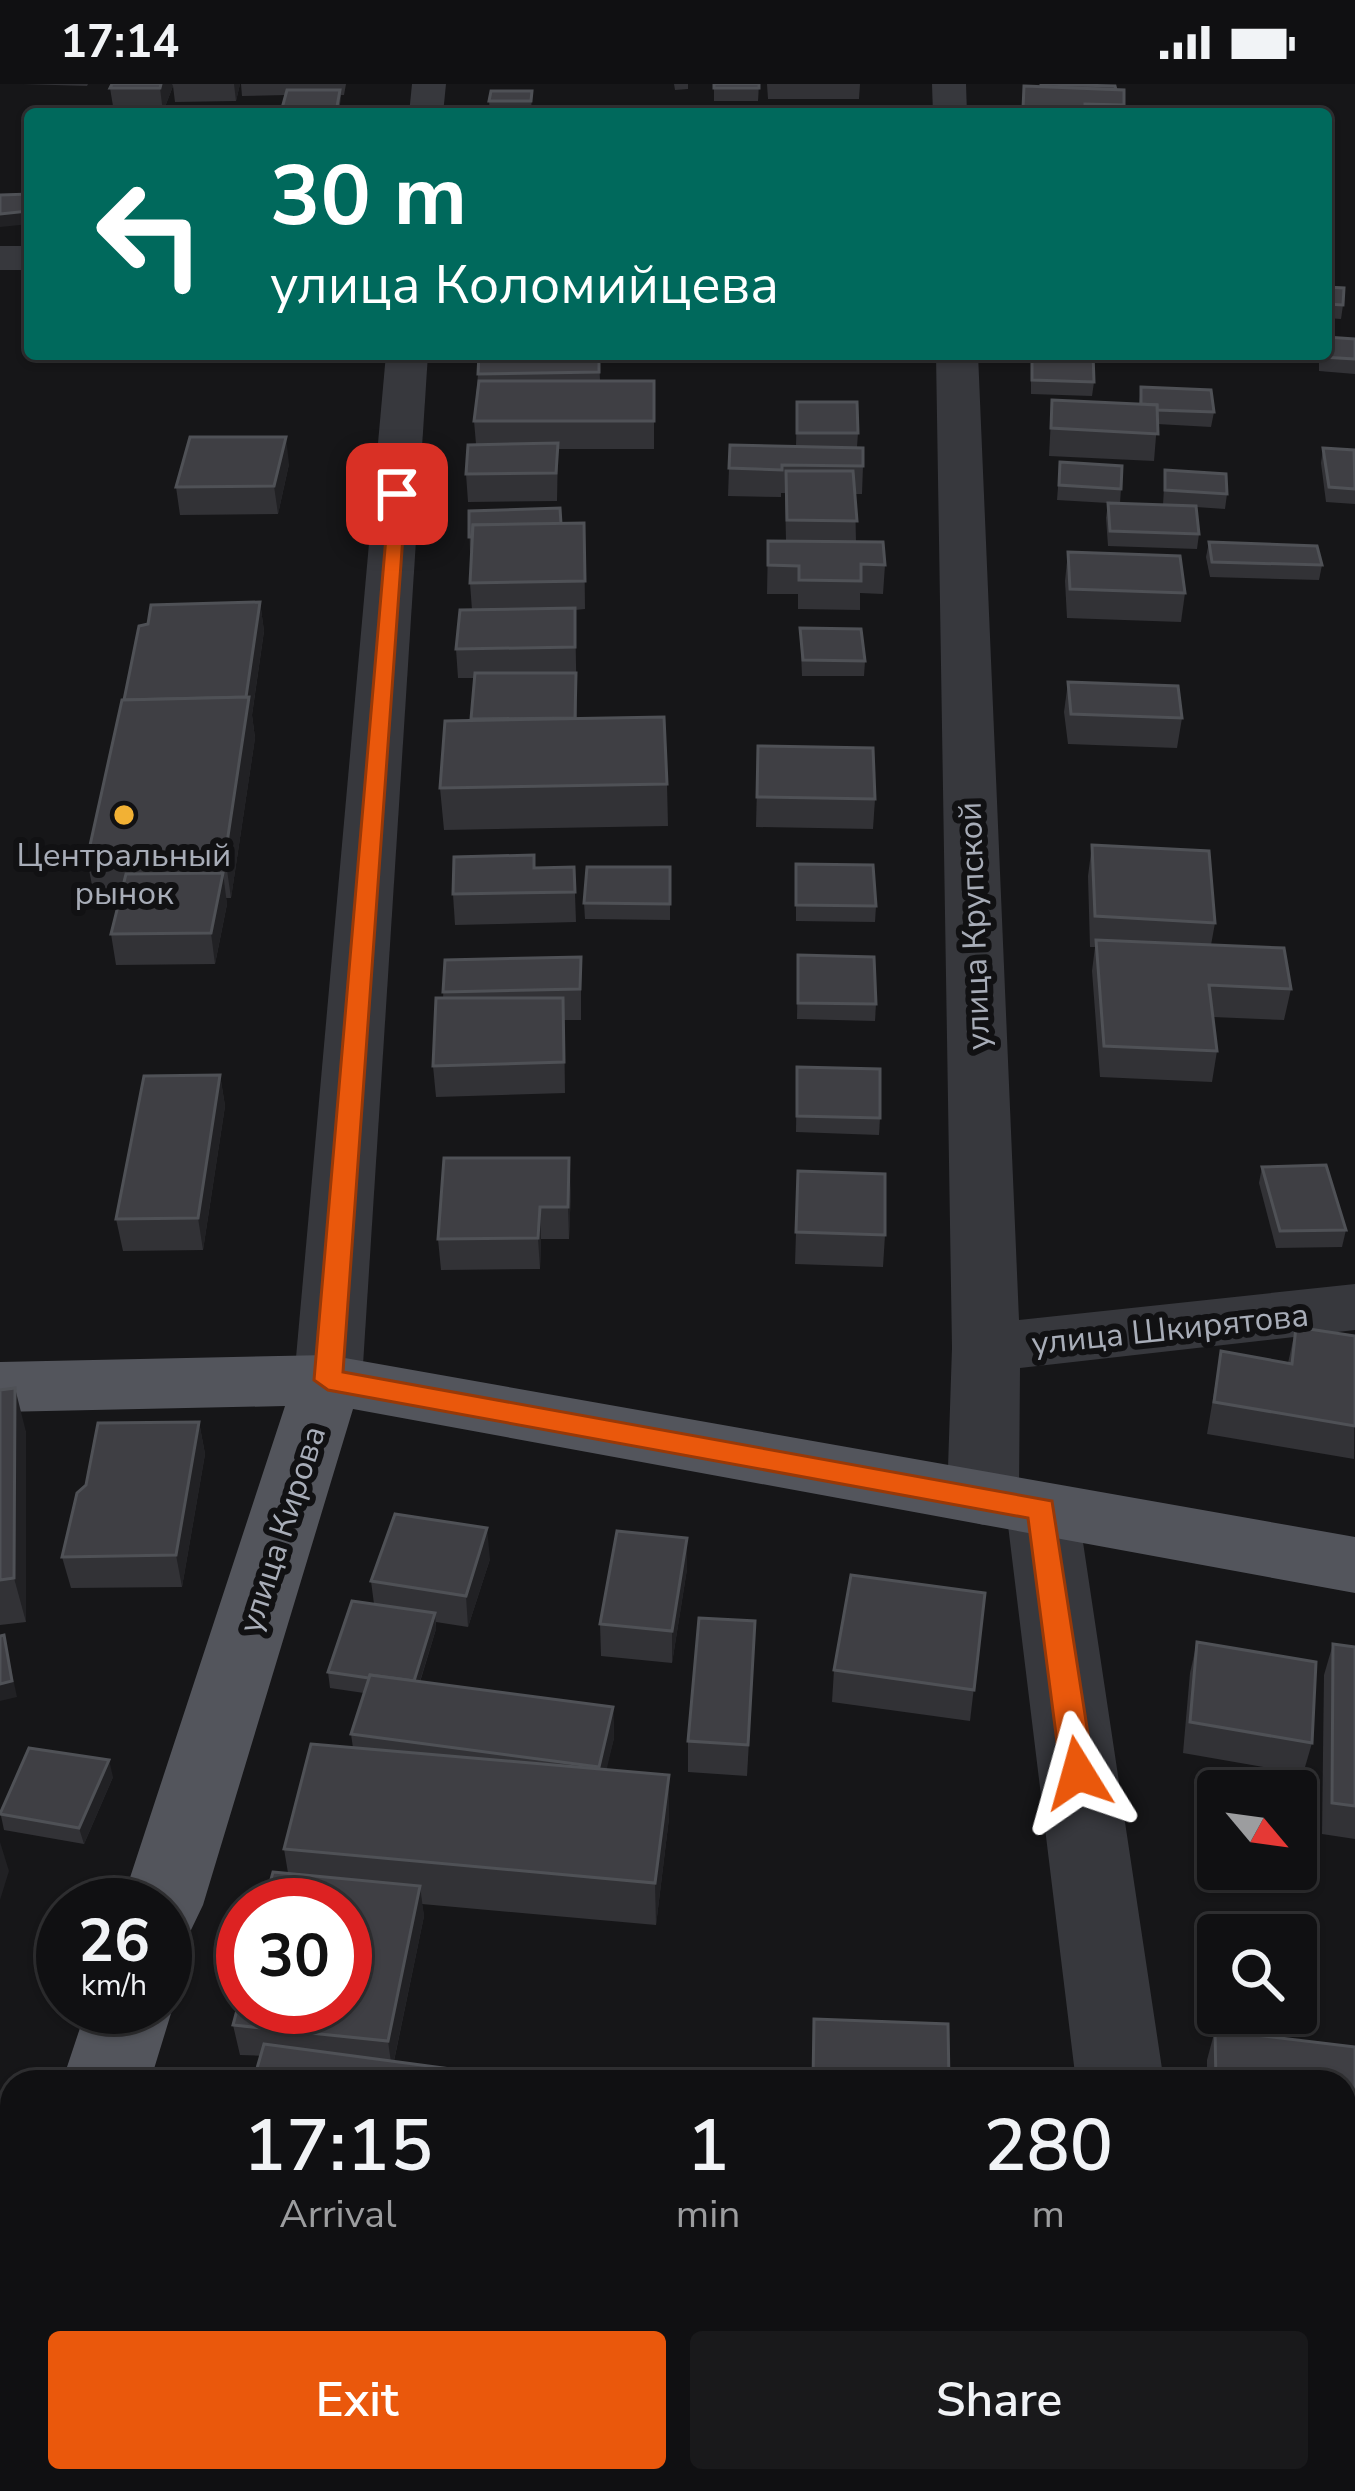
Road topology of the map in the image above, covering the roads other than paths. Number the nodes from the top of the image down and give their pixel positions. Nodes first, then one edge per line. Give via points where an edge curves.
1 (407, 360) edge
2 (957, 360) edge
3 (1355, 1307) edge
4 (986, 1348) junction
5 (328, 1380) junction
6 (0, 1387) edge
7 (1012, 1503) junction
8 (1355, 1565) edge
9 (171, 1878) edge
10 (121, 2034) edge
11 (110, 2070) edge
12 (1118, 2070) edge

1 - 5 street, улица Кирова
2 - 4 street, улица Крупской
3 - 4 street, улица Шкирятова
4 - 7 street, улица Крупской
5 - 6 main road
5 - 7 main road
5 - 9 main road, улица Кирова
7 - 8 main road
7 - 12 street, улица Крупской
10 - 11 main road

